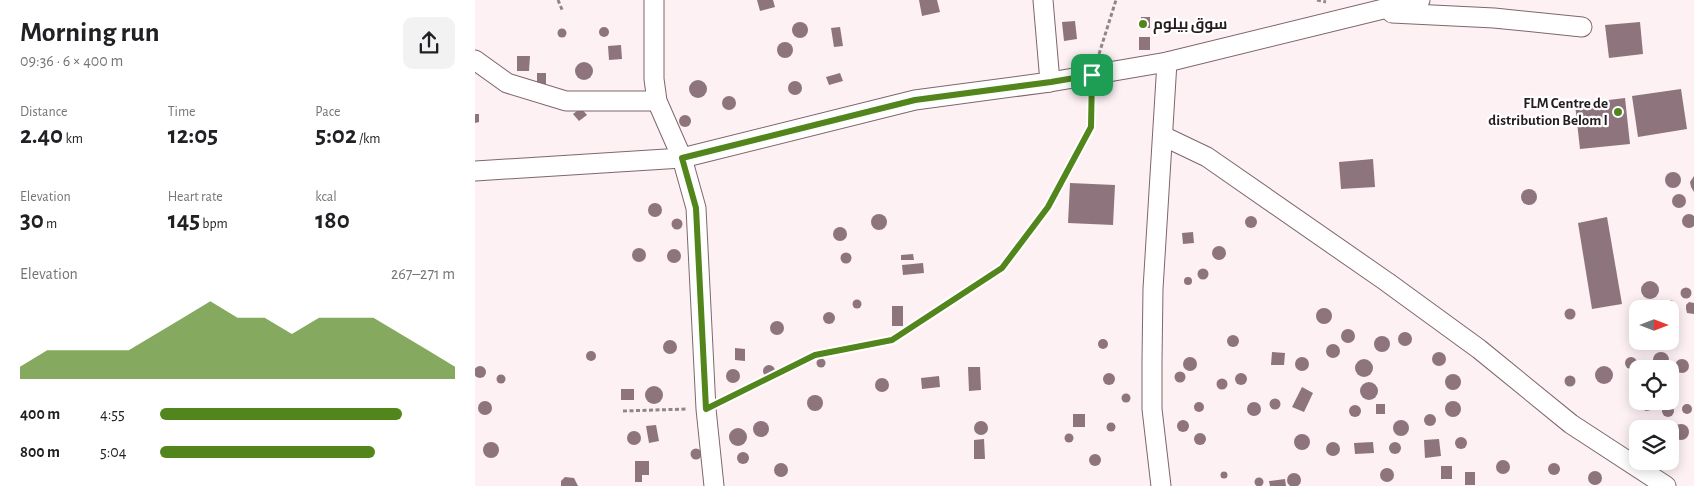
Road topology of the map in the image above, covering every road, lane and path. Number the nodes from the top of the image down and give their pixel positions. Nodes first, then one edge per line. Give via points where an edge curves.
1 (559, 0) edge
2 (653, 0) edge
3 (1043, 0) edge
4 (1116, 0) edge
5 (1420, 0) edge
6 (563, 12) dead end
7 (1368, 12) junction
8 (1582, 27) dead end
9 (475, 60) edge
10 (1167, 62) junction
11 (1092, 75) junction
12 (1051, 82) junction
13 (657, 101) junction
14 (1163, 136) junction
15 (682, 158) junction
16 (475, 171) edge
17 (706, 409) junction
18 (623, 412) dead end
19 (714, 486) edge
20 (1161, 486) edge
21 (1666, 486) edge

1 - 6 path
2 - 13 street
3 - 12 street
4 - 11 path
5 - 7 street
7 - 8 street via 1494,18
7 - 10 street
9 - 13 street via 507,83 567,101
10 - 11 street
10 - 14 street
11 - 12 street
11 - 17 path via 1091,127 1048,207 1002,268 892,340 815,355
12 - 15 street via 915,100
13 - 15 street
14 - 20 street via 1153,288 1152,361 1152,410
14 - 21 street via 1222,167 1479,349 1571,424
15 - 16 street
15 - 17 street via 696,208
17 - 18 path
17 - 19 street

